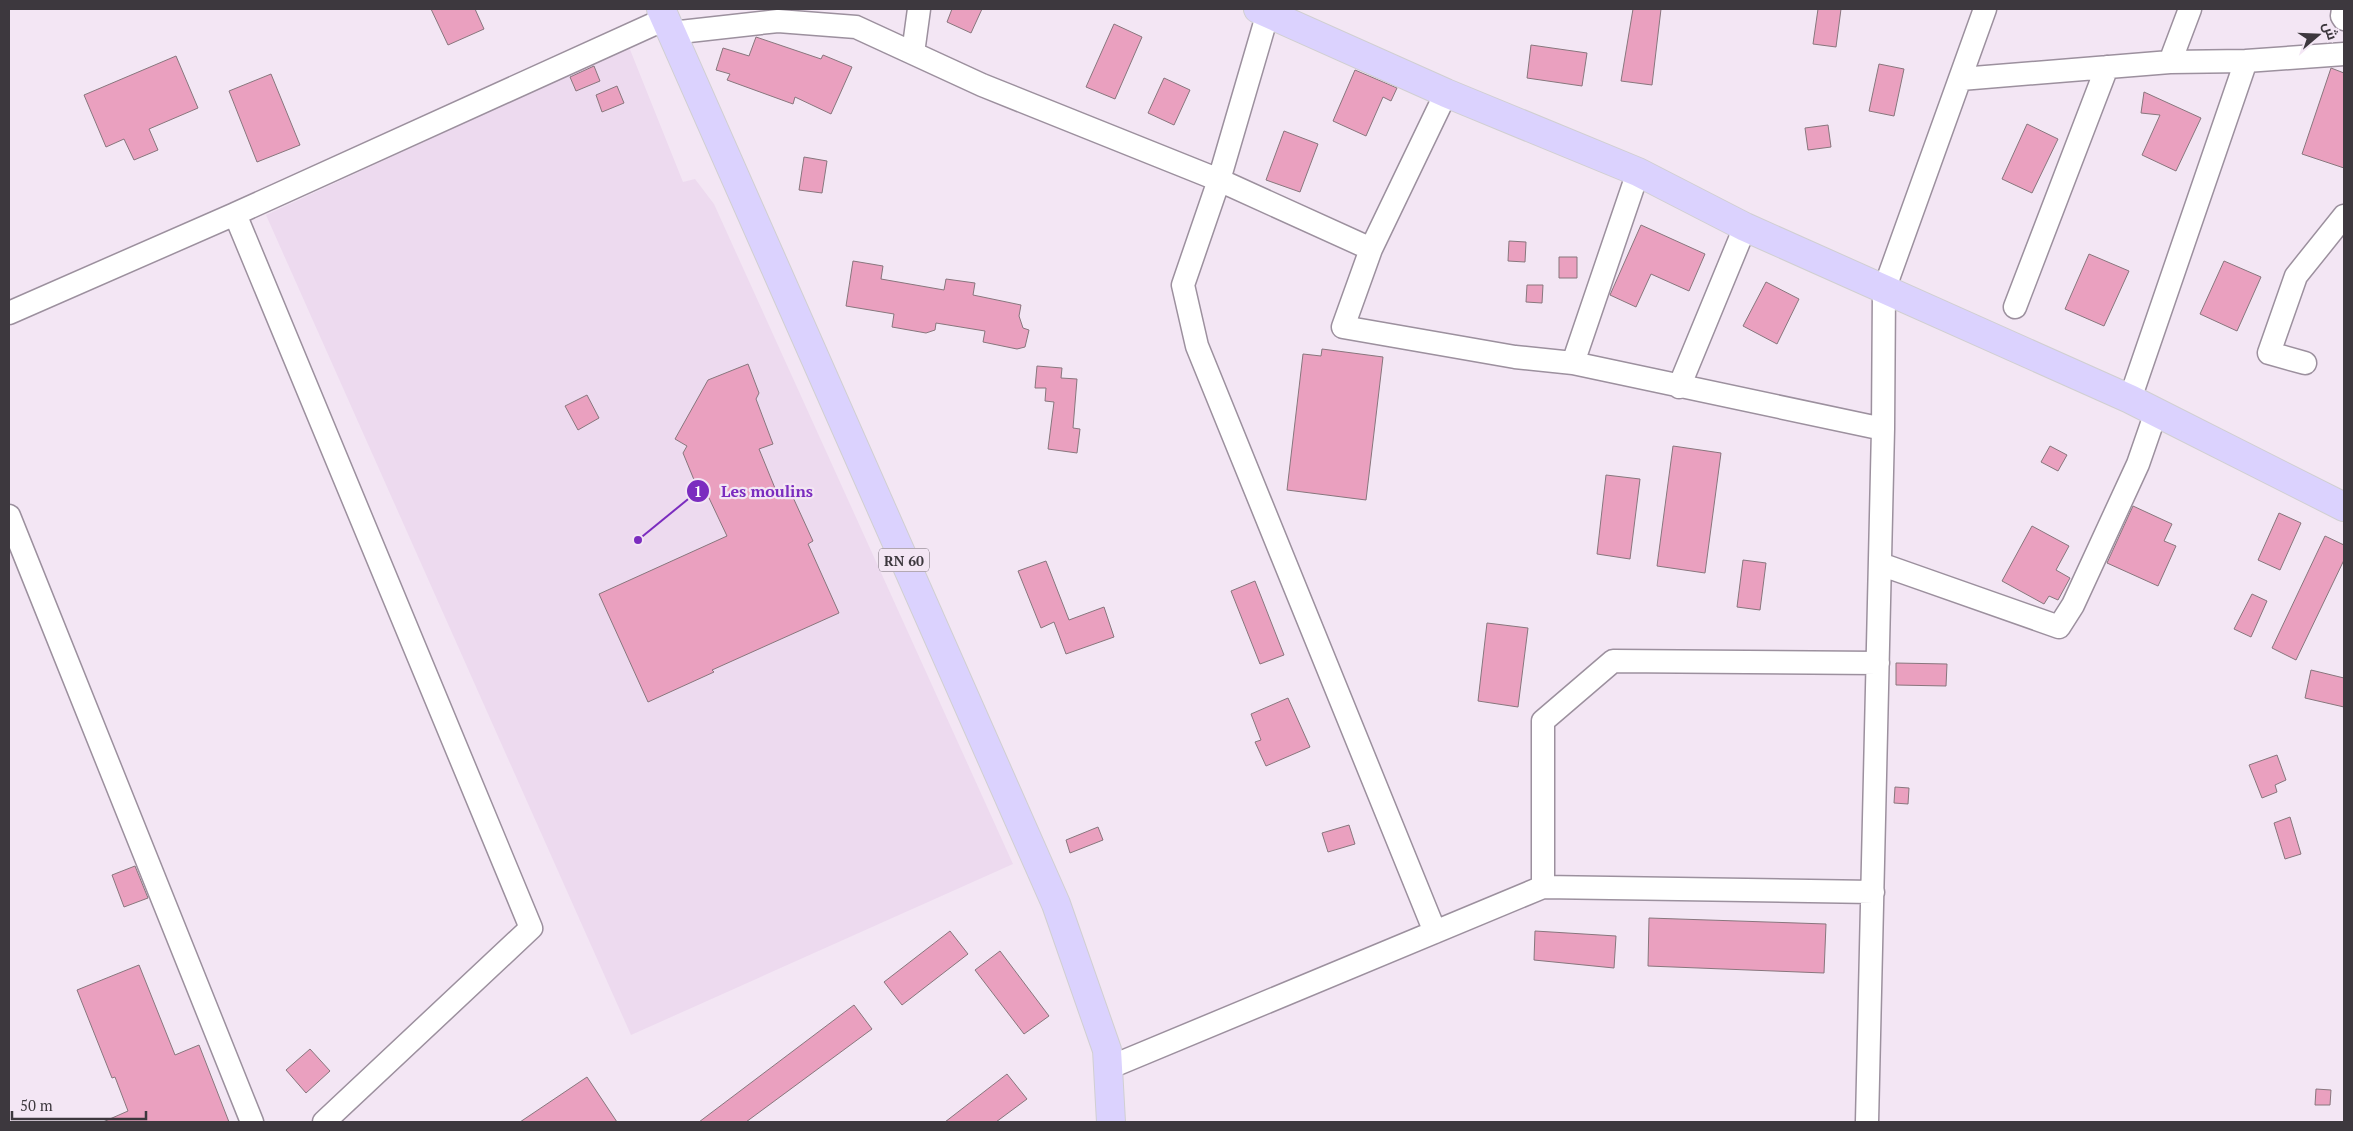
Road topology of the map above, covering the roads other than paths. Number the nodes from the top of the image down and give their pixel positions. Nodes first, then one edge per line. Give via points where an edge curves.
1 (919, 9) edge
2 (1985, 9) edge
3 (2190, 9) edge
4 (2343, 9) edge
5 (1265, 10) edge
6 (2344, 19) edge
7 (666, 20) edge
8 (913, 53) junction
9 (2344, 54) edge
10 (2246, 61) junction
11 (2170, 62) junction
12 (2107, 67) junction
13 (1961, 79) junction
14 (1446, 93) junction
15 (1638, 172) junction
16 (1219, 180) junction
17 (235, 214) junction
18 (2344, 216) edge
19 (1745, 227) junction
20 (1371, 249) junction
21 (1884, 290) junction
22 (2015, 307) dead end
23 (9, 313) edge
24 (1573, 363) junction
25 (2305, 363) dead end
26 (1679, 387) junction
27 (2130, 399) junction
28 (2156, 412) junction
29 (1883, 430) junction
30 (2344, 507) edge
31 (9, 516) edge
32 (1880, 564) junction
33 (1878, 663) junction
34 (1543, 887) junction
35 (1873, 892) junction
36 (1435, 932) junction
37 (1108, 1068) junction
38 (252, 1122) edge
39 (324, 1122) edge
40 (1111, 1122) edge
41 (1868, 1122) edge

1 - 8 street
2 - 13 street
3 - 11 street
4 - 6 street
5 - 14 main road
5 - 16 street
7 - 8 street via 778,21 856,28
7 - 17 street
7 - 37 main road, RN 60 via 1056,904 1107,1050
8 - 16 street via 982,85
9 - 10 street
10 - 11 street
10 - 27 street
11 - 12 street
12 - 13 street
12 - 22 street
13 - 21 street
14 - 15 main road
14 - 20 street
15 - 19 main road
15 - 24 street
16 - 20 street
16 - 36 street via 1183,285 1197,346
17 - 23 street
17 - 39 street via 531,928
18 - 25 street via 2296,276 2269,353
19 - 21 main road
19 - 26 street
20 - 24 street via 1343,327 1515,357
21 - 27 main road
21 - 29 street
24 - 26 street
26 - 29 street
27 - 28 main road
28 - 30 main road
28 - 32 street via 2138,464 2073,605 2059,627
29 - 32 street
31 - 38 street
32 - 33 street
33 - 34 street via 1613,661 1543,721
33 - 35 street
34 - 35 street
34 - 36 street
35 - 41 street
36 - 37 street
37 - 40 main road, RN 60

